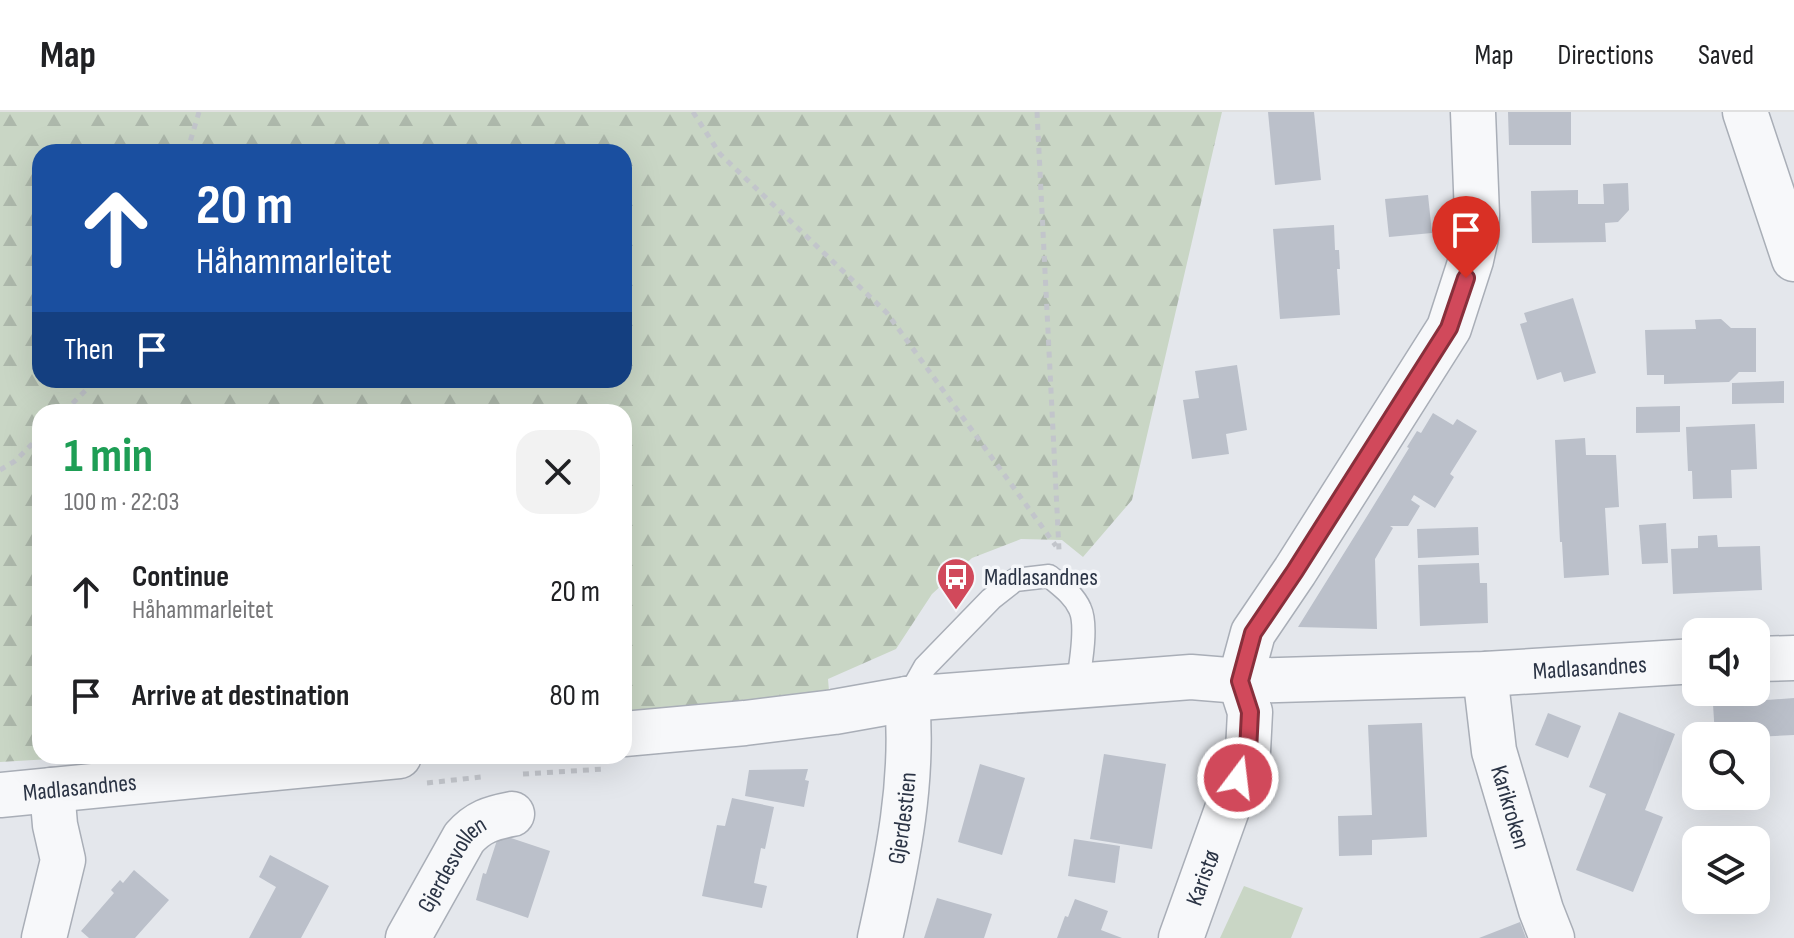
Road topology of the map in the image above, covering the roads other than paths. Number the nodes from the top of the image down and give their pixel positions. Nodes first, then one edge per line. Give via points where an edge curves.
1 (1473, 112) edge
2 (1745, 112) edge
3 (1783, 188) edge
4 (1794, 259) edge
5 (1794, 658) edge
6 (1770, 659) edge
7 (1682, 662) edge
8 (1485, 674) junction
9 (1240, 681) junction
10 (1077, 687) junction
11 (907, 699) junction
12 (632, 733) edge
13 (317, 764) edge
14 (52, 790) junction
15 (0, 795) edge
16 (512, 814) dead end
17 (44, 938) edge
18 (408, 938) edge
19 (880, 938) edge
20 (1181, 938) edge
21 (1552, 938) edge

1 - 9 street via 1476,237 1449,328 1253,633
2 - 3 street
3 - 4 street
5 - 6 street
7 - 8 street, Madlasandnes
8 - 9 street, Madlasandnes
8 - 21 street, Karikroken via 1494,751
9 - 10 street, Madlasandnes via 1191,677
9 - 20 street, Karistø via 1250,712 1248,751
10 - 11 street, Madlasandnes
10 - 11 lane via 1081,611 1070,593 1049,576 1015,580 991,599 925,667
11 - 12 street, Madlasandnes
11 - 19 street, Gjerdestien via 908,788
13 - 14 street, Madlasandnes
14 - 15 street, Madlasandnes
14 - 17 street via 63,860
16 - 18 street, Gjerdesvollen via 474,826

